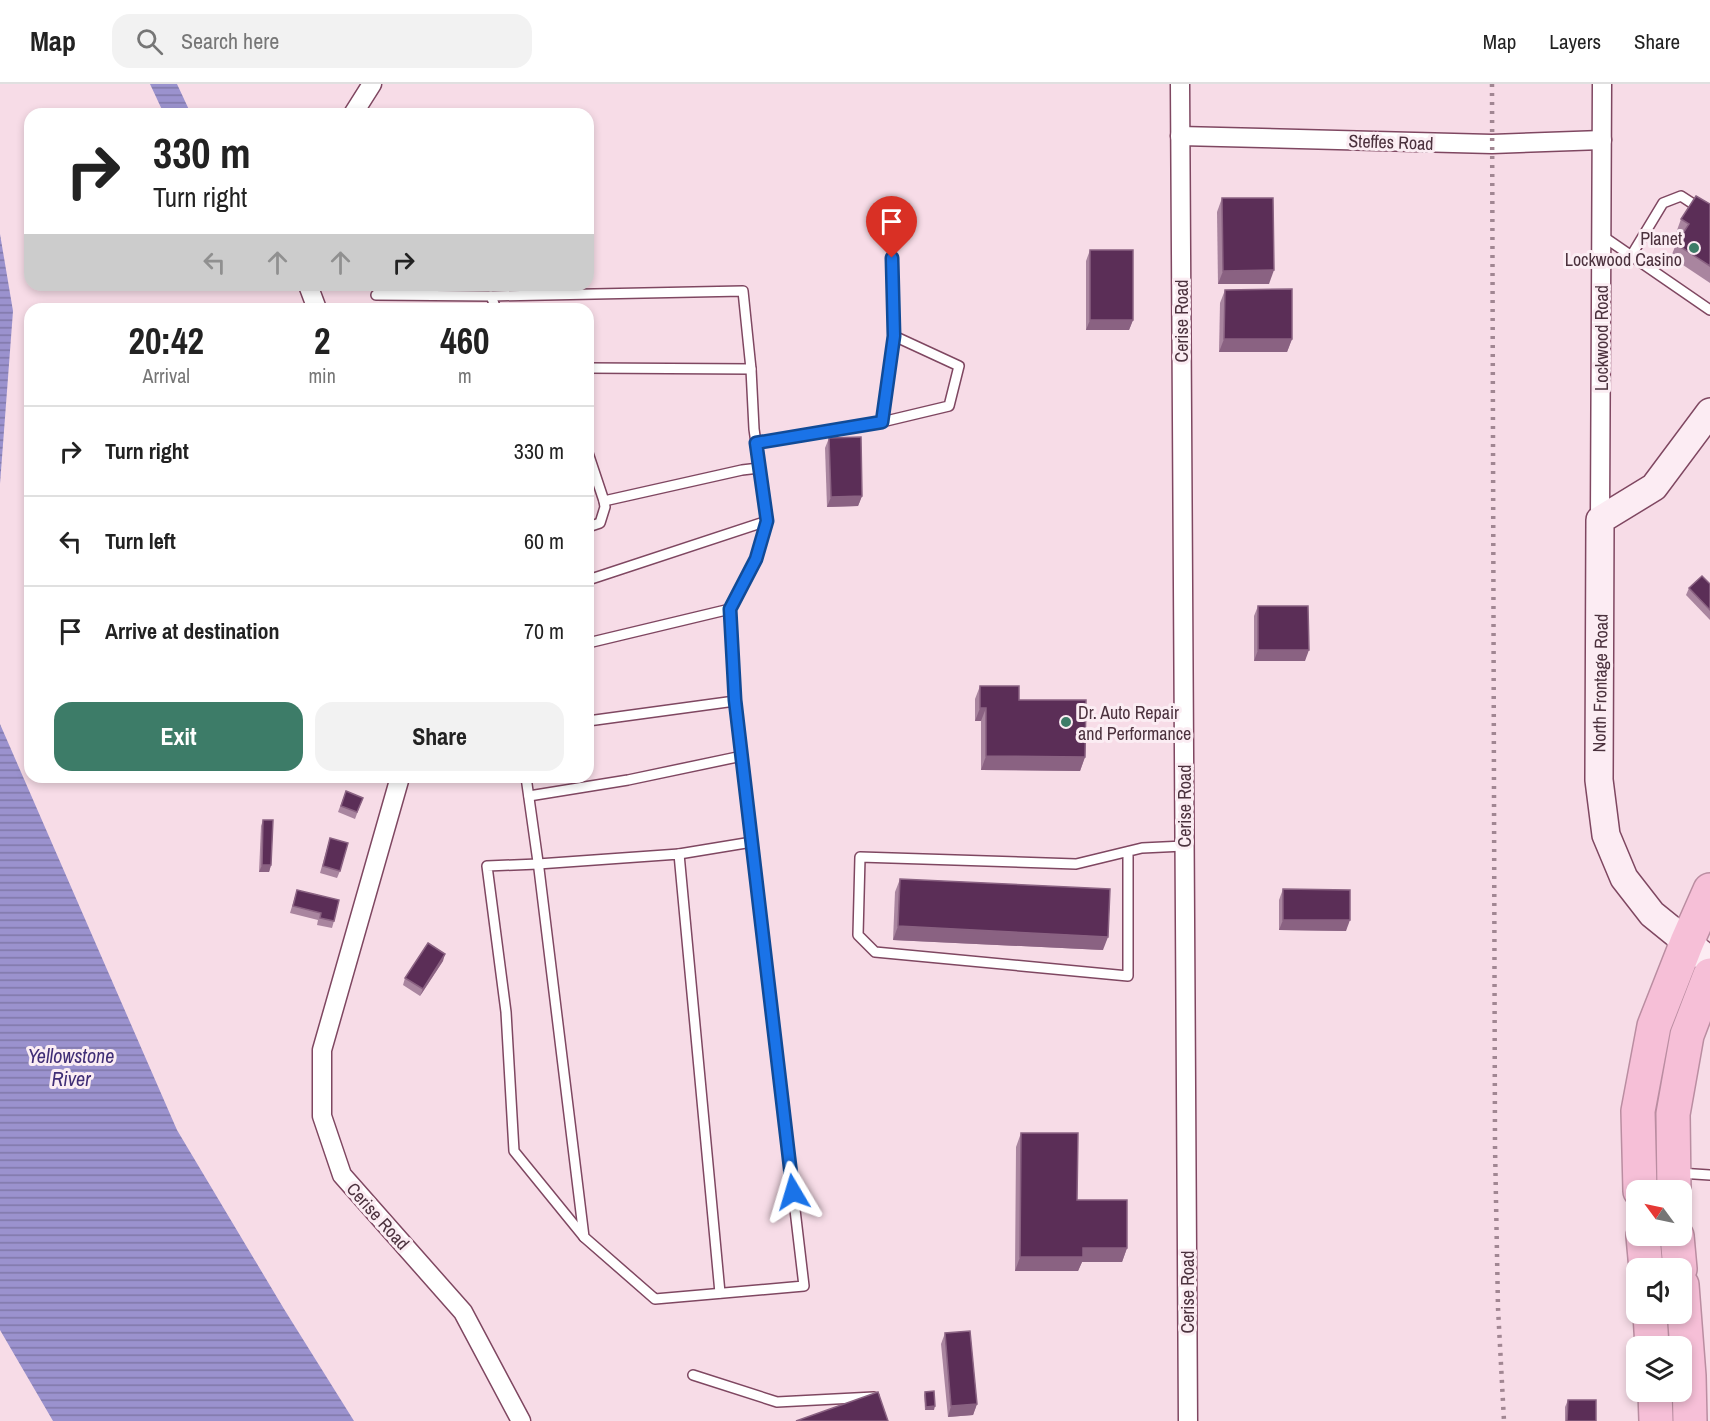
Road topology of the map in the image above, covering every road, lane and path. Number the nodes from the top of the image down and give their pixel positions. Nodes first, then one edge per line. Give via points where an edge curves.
1 (372, 84) edge
2 (1180, 84) edge
3 (1602, 84) edge
4 (357, 108) edge
5 (1180, 136) junction
6 (1602, 140) junction
7 (1710, 215) edge
8 (1601, 235) junction
9 (1631, 256) junction
10 (892, 258) dead end
11 (376, 295) dead end
12 (491, 296) junction
13 (494, 303) edge
14 (1710, 310) edge
15 (894, 336) junction
16 (594, 368) edge
17 (751, 369) junction
18 (1710, 412) edge
19 (882, 422) junction
20 (756, 443) junction
21 (759, 468) junction
22 (594, 482) edge
23 (604, 501) junction
24 (1600, 520) junction
25 (767, 521) junction
26 (594, 525) edge
27 (594, 578) edge
28 (730, 609) junction
29 (594, 643) edge
30 (735, 700) junction
31 (594, 720) edge
32 (741, 756) junction
33 (398, 783) edge
34 (527, 783) edge
35 (529, 796) junction
36 (752, 842) junction
37 (1184, 846) junction
38 (1128, 853) junction
39 (679, 854) junction
40 (538, 864) junction
41 (1710, 890) edge
42 (1698, 951) edge
43 (1710, 975) edge
44 (1710, 1175) edge
45 (1640, 1180) edge
46 (1674, 1180) edge
47 (1684, 1180) edge
48 (584, 1237) junction
49 (720, 1293) junction
50 (1687, 1324) edge
51 (693, 1376) dead end
52 (1655, 1402) edge
53 (881, 1405) edge
54 (521, 1421) edge
55 (1188, 1421) edge
56 (1656, 1421) edge
57 (1690, 1421) edge

1 - 4 street
2 - 5 street, Cerise Road
3 - 6 street, Lockwood Road
5 - 6 street, Steffes Road via 1492,144
5 - 37 street, Cerise Road
6 - 8 street, Lockwood Road
7 - 9 lane via 1682,196 1663,203
8 - 9 lane
8 - 24 street, Lockwood Road
9 - 14 lane
10 - 15 lane
11 - 12 lane
12 - 13 lane
12 - 17 lane via 743,291
15 - 19 lane
15 - 19 lane via 959,366 950,406
16 - 17 lane
17 - 20 lane
18 - 24 street via 1654,487
19 - 20 lane
20 - 21 lane
21 - 23 lane
21 - 25 lane
22 - 23 lane
23 - 26 lane via 600,523
24 - 42 street, North Frontage Road via 1599,780 1606,835 1623,878 1652,914
25 - 27 lane
25 - 28 lane via 756,559
28 - 29 lane
28 - 30 lane
30 - 31 lane
30 - 32 lane
32 - 35 lane
32 - 36 lane
33 - 54 street, Cerise Road via 322,1050 322,1116 342,1175 463,1312
34 - 35 lane
35 - 40 lane
36 - 39 lane
36 - 49 lane via 804,1286
37 - 38 lane via 1142,848
37 - 55 street, Cerise Road
38 - 38 lane via 1076,864 860,857 858,935 875,952 1128,976
39 - 40 lane
39 - 49 lane
40 - 48 lane
40 - 48 lane via 487,866 506,1012 514,1151
41 - 42 highway
42 - 45 highway via 1654,1026 1638,1111
43 - 46 highway via 1687,1035 1672,1114
44 - 47 lane
48 - 49 lane via 655,1299
50 - 57 highway via 1695,1376
51 - 53 lane via 777,1402 878,1396
52 - 56 highway

